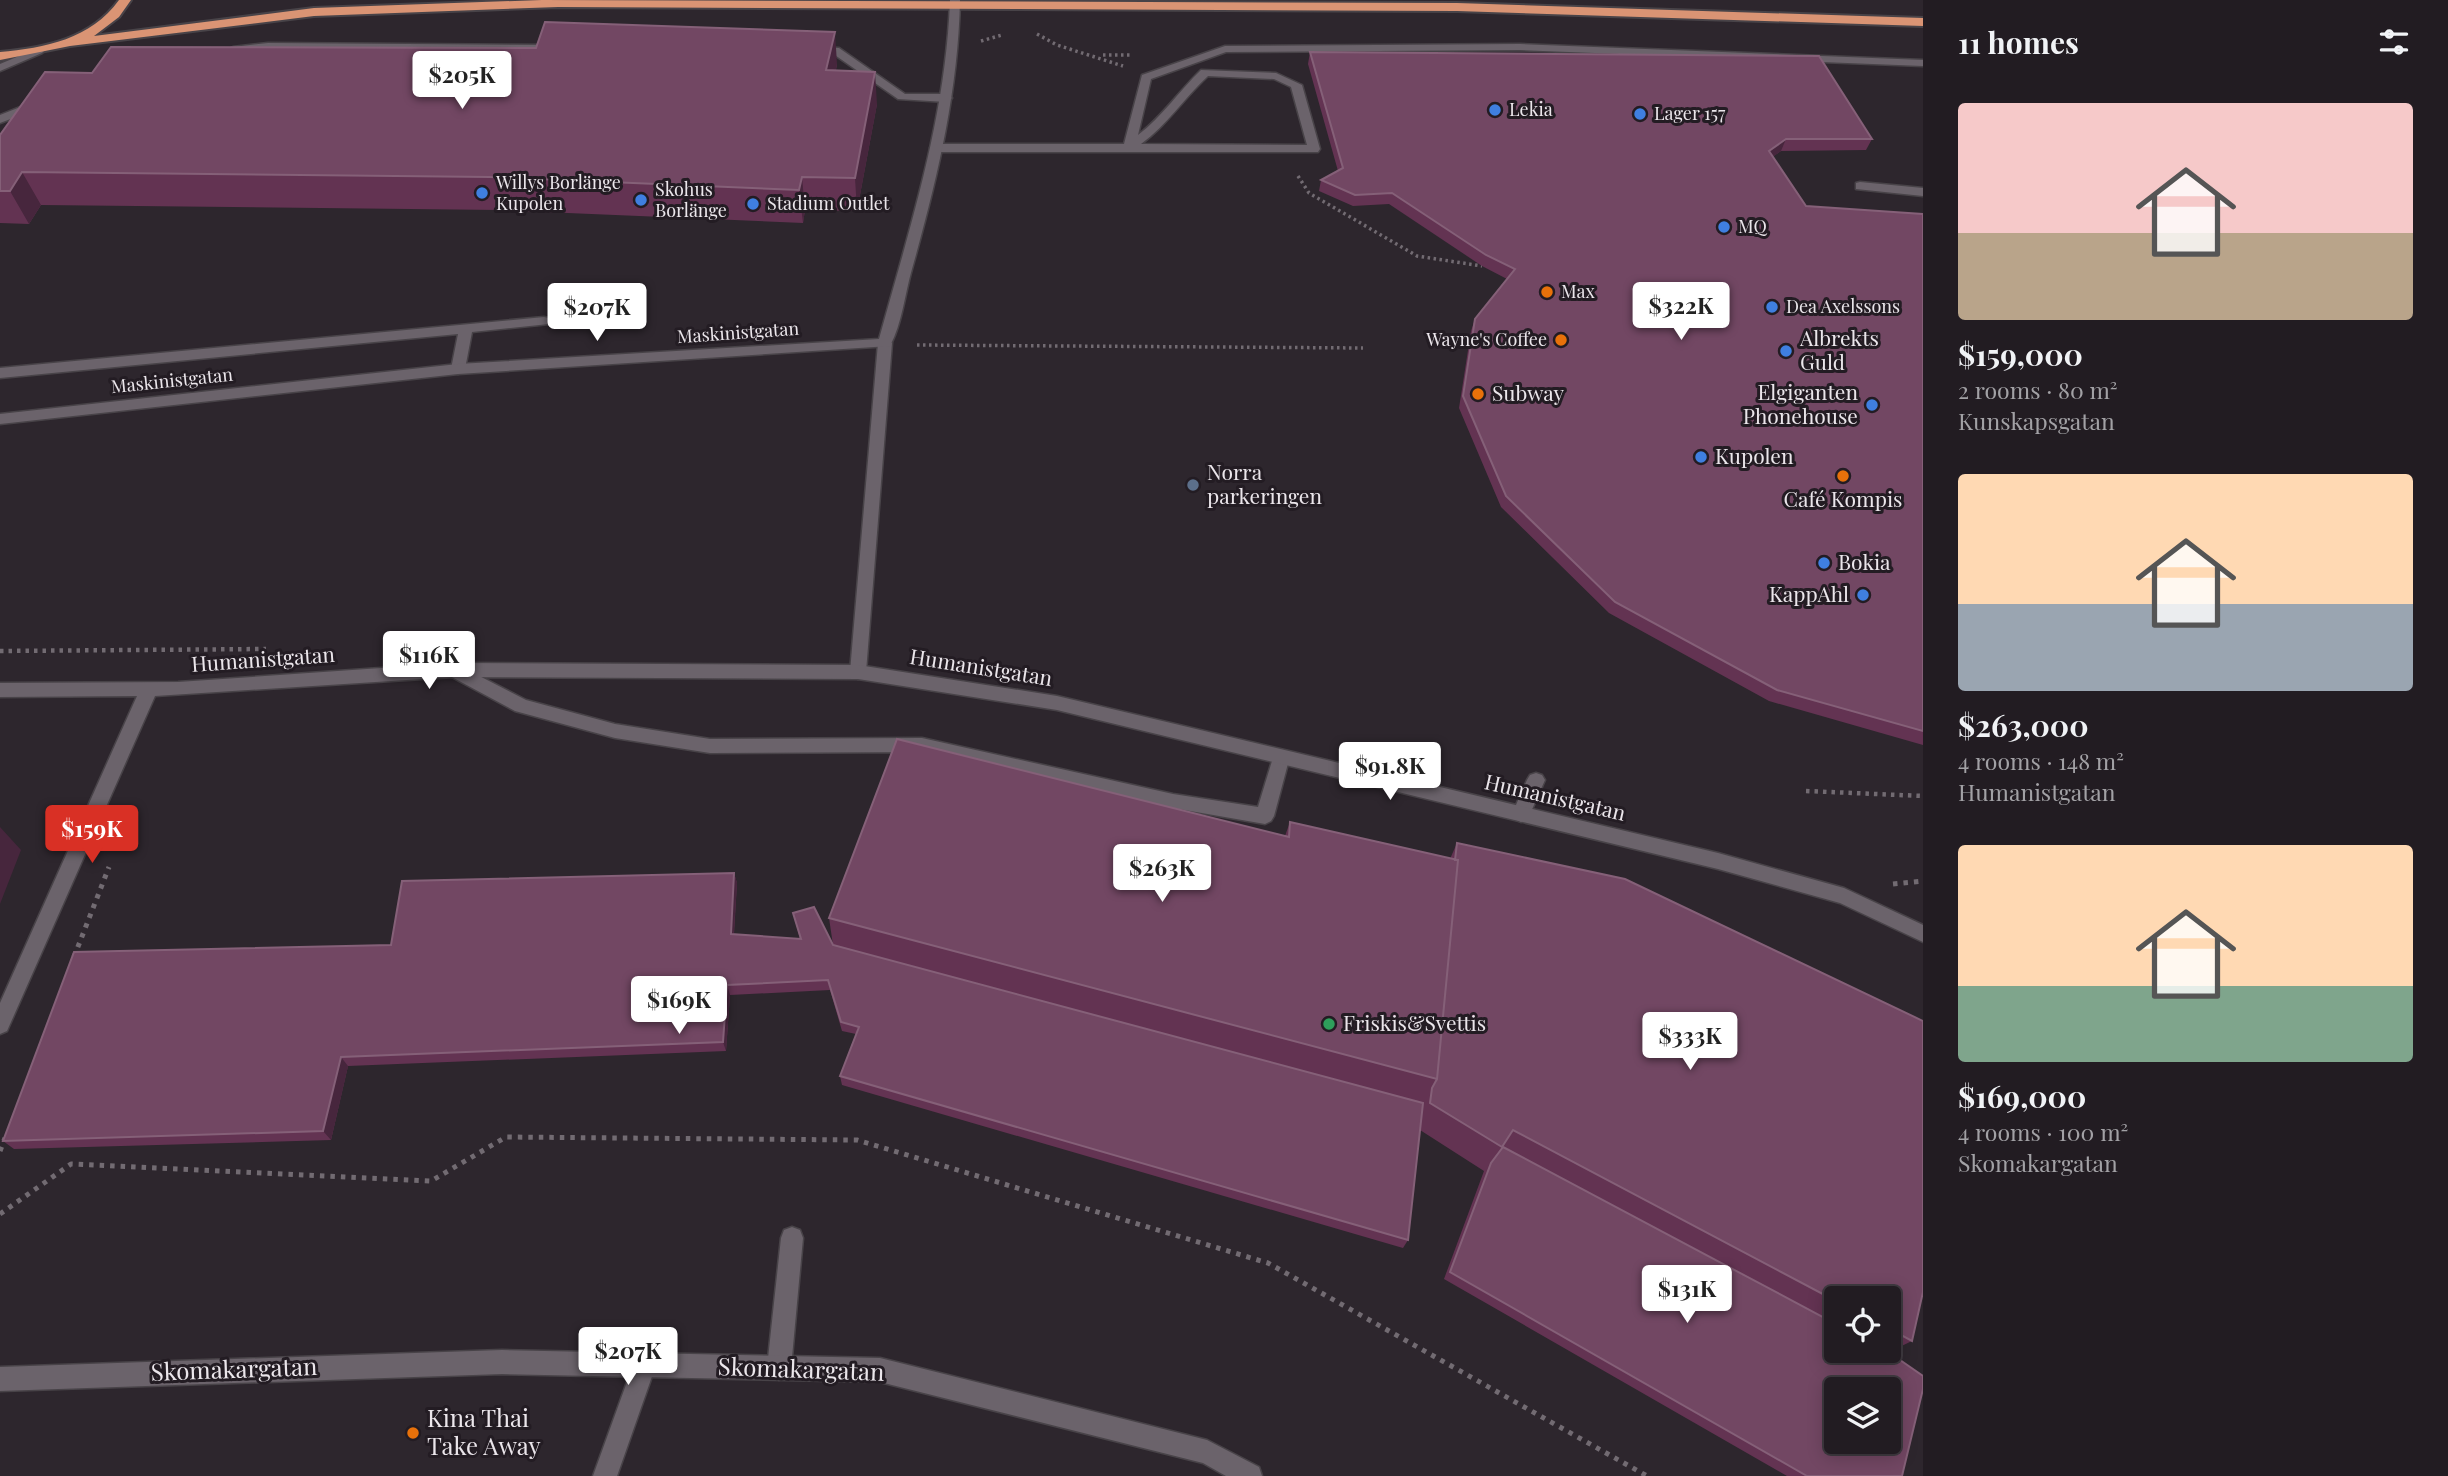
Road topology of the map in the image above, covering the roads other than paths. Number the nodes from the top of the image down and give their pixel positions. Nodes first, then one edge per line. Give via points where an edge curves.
1 (125, 0) edge
2 (955, 4) edge
3 (1923, 22) edge
4 (67, 43) junction
5 (575, 48) edge
6 (38, 51) junction
7 (800, 51) edge
8 (218, 52) edge
9 (0, 56) edge
10 (1923, 63) edge
11 (0, 68) edge
12 (946, 98) junction
13 (53, 99) edge
14 (15, 113) junction
15 (0, 119) edge
16 (0, 134) edge
17 (936, 148) junction
18 (1129, 148) junction
19 (1860, 186) dead end
20 (1923, 192) edge
21 (544, 321) dead end
22 (466, 328) junction
23 (886, 343) junction
24 (458, 369) junction
25 (0, 373) edge
26 (0, 419) edge
27 (454, 670) junction
28 (859, 672) junction
29 (149, 689) junction
30 (0, 690) edge
31 (1281, 756) junction
32 (1536, 780) dead end
33 (1521, 814) junction
34 (1923, 934) edge
35 (0, 1026) edge
36 (792, 1238) dead end
37 (644, 1366) junction
38 (779, 1368) junction
39 (0, 1378) edge
40 (605, 1476) edge
41 (1250, 1476) edge

1 - 4 highway via 107,22
2 - 3 highway via 1457,7
2 - 4 highway via 558,3 314,12
2 - 12 street via 956,48
4 - 6 highway
5 - 8 street via 268,46
6 - 9 highway
6 - 11 street
7 - 12 street via 835,50 902,97
10 - 18 street via 1520,47 1225,49 1146,77
12 - 17 street
13 - 14 street
14 - 15 street
14 - 16 street
17 - 18 street
17 - 23 street
18 - 18 street via 1158,126 1205,72 1215,72 1276,76 1296,85 1314,149
19 - 20 street
21 - 22 street
22 - 24 street
22 - 25 street
23 - 24 street, Maskinistgatan
23 - 28 street
24 - 26 street, Maskinistgatan
27 - 28 street, Humanistgatan
27 - 29 street, Humanistgatan
27 - 31 street via 522,706 615,731 710,746 922,745 1173,801 1265,816
28 - 31 street, Humanistgatan via 1057,703
29 - 30 street, Humanistgatan
29 - 35 street
31 - 33 street, Humanistgatan
32 - 33 street
33 - 34 street, Humanistgatan via 1844,896
36 - 38 street
37 - 38 street, Skomakargatan
37 - 39 street, Skomakargatan via 502,1363
37 - 40 street
38 - 41 street, Skomakargatan via 880,1370 1207,1452

